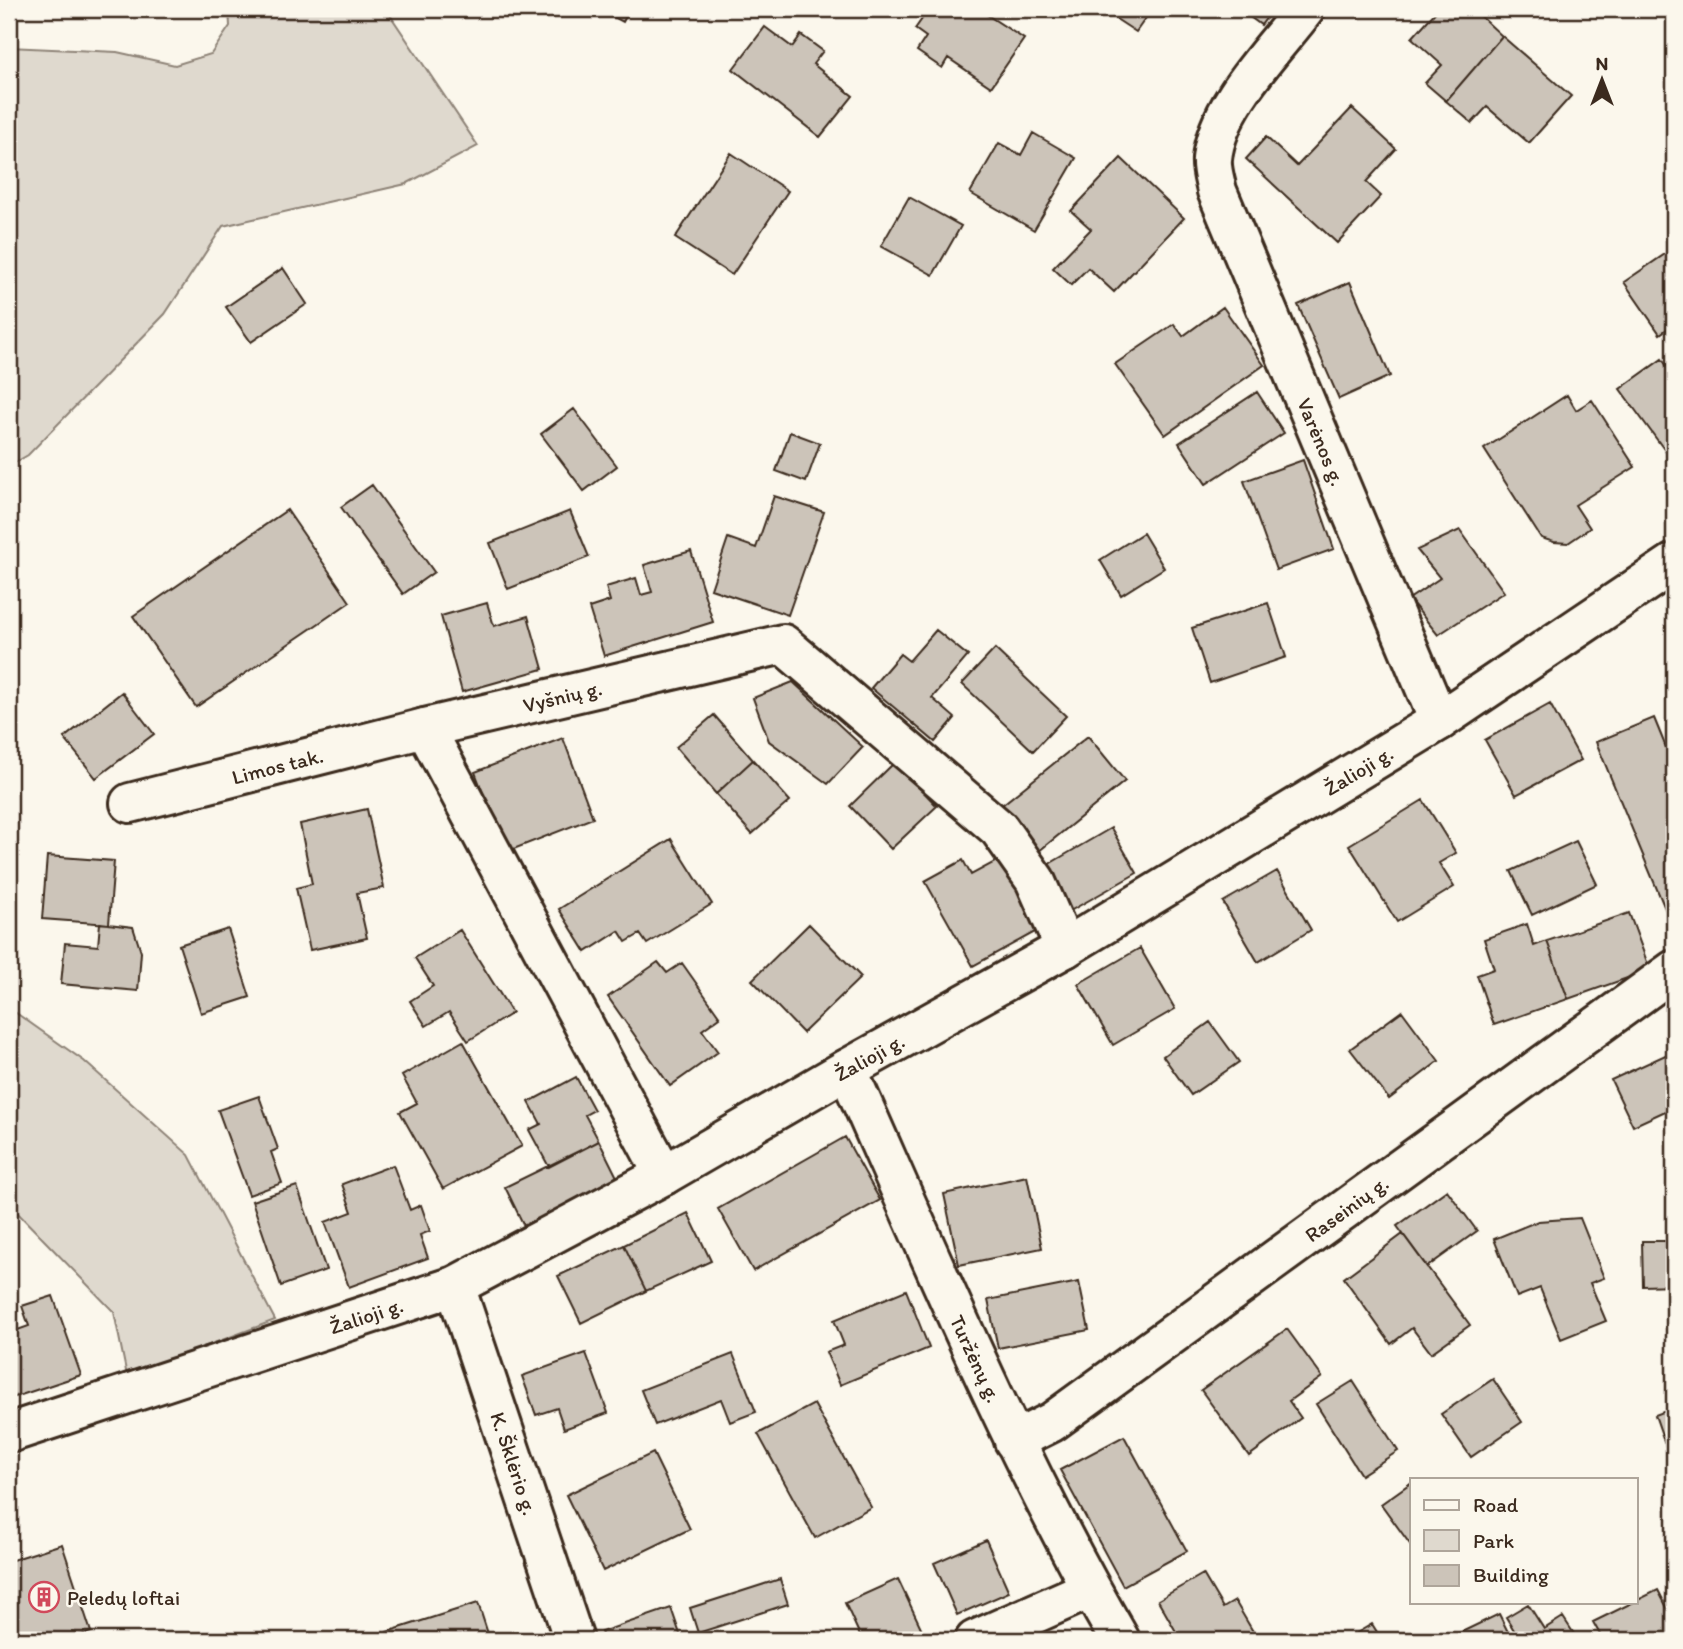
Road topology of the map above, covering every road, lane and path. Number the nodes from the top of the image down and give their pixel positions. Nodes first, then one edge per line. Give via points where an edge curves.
1 (1305, 9) edge
2 (1674, 563) edge
3 (1439, 721) junction
4 (425, 728) junction
5 (130, 803) dead end
6 (1065, 948) junction
7 (1674, 970) edge
8 (847, 1069) junction
9 (664, 1175) junction
10 (456, 1286) junction
11 (9, 1433) edge
12 (1014, 1441) junction
13 (1090, 1589) junction
14 (573, 1640) edge
15 (975, 1640) edge
16 (1120, 1640) edge

1 - 3 street, Varėnos g. via 1237,96 1218,134 1212,161 1217,191
2 - 3 street, Žalioji g.
3 - 6 street, Žalioji g.
4 - 5 street, Limos tak.
4 - 6 street, Vyšnių g. via 783,644 999,829 1035,880
4 - 9 street
6 - 8 street, Žalioji g.
7 - 12 street, Raseinių g. via 1052,1422
8 - 9 street, Žalioji g.
8 - 12 street, Turžėnų g.
9 - 10 street, Žalioji g.
10 - 11 street, Žalioji g.
10 - 14 street, K. Šklėrio g.
12 - 13 street, Turžėnų g.
13 - 15 street
13 - 16 street, Turžėnų g.

